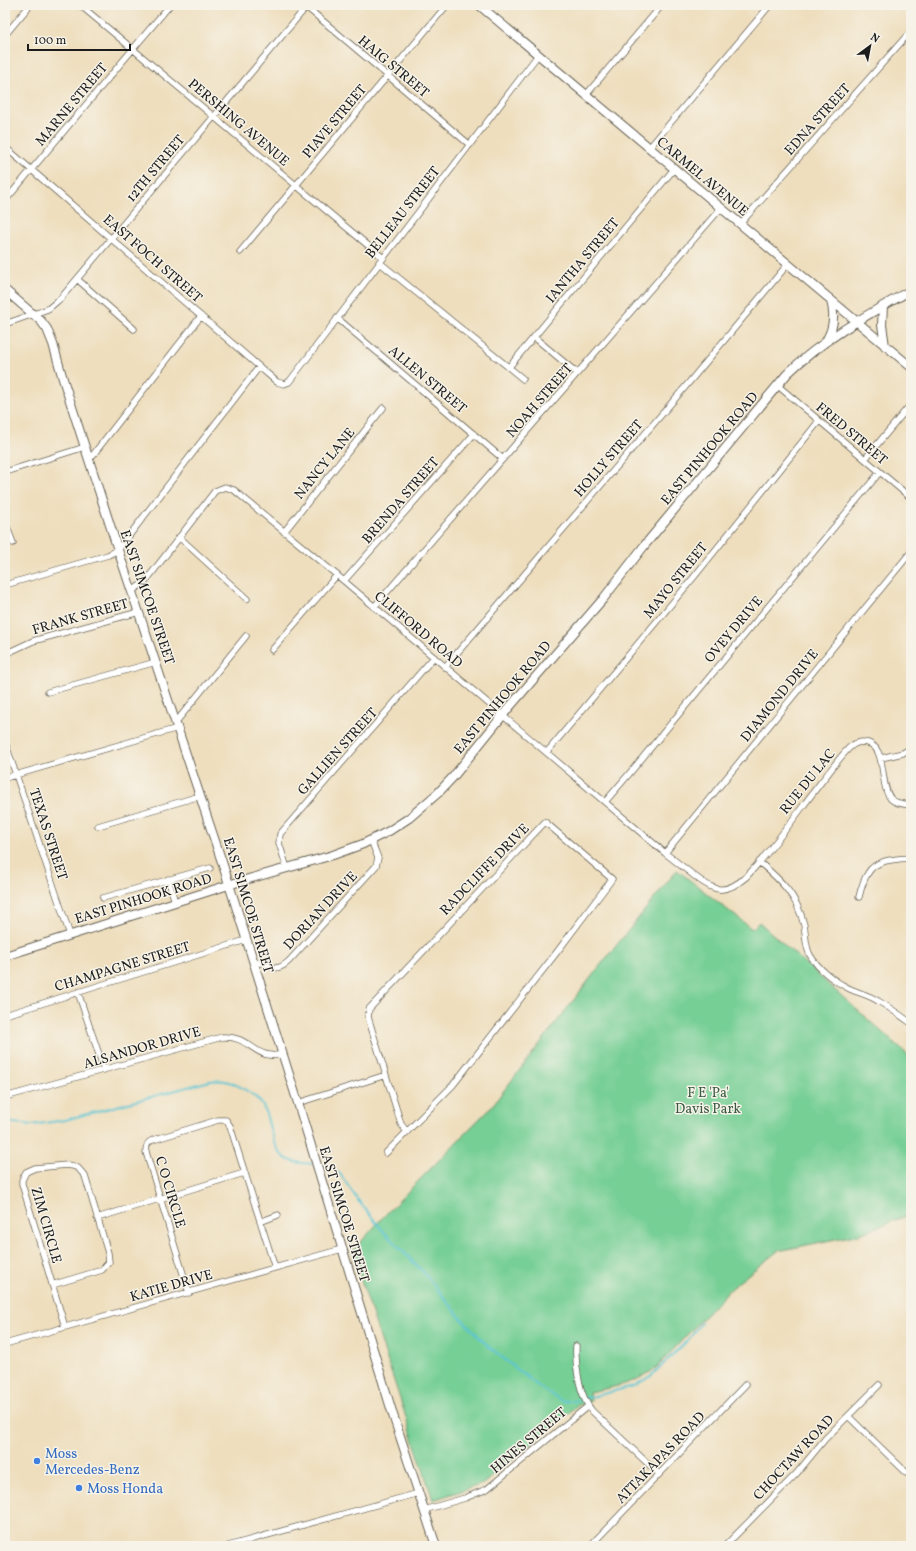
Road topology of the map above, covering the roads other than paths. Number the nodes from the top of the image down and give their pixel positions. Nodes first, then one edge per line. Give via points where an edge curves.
1 (30, 5) edge
2 (80, 5) edge
3 (170, 5) edge
4 (447, 5) edge
5 (479, 5) edge
6 (662, 5) edge
7 (770, 5) edge
8 (306, 6) edge
9 (911, 31) edge
10 (5, 35) edge
11 (133, 49) junction
12 (538, 55) junction
13 (387, 76) junction
14 (586, 95) junction
15 (214, 117) junction
16 (470, 145) junction
17 (5, 147) edge
18 (649, 148) junction
19 (32, 169) junction
20 (674, 169) junction
21 (296, 186) junction
22 (5, 200) edge
23 (721, 208) junction
24 (740, 224) junction
25 (112, 238) junction
26 (240, 252) dead end
27 (381, 260) junction
28 (788, 264) junction
29 (77, 279) junction
30 (5, 290) edge
31 (911, 290) edge
32 (831, 301) junction
33 (883, 306) junction
34 (34, 314) junction
35 (201, 316) junction
36 (336, 318) junction
37 (856, 322) junction
38 (5, 324) edge
39 (134, 330) dead end
40 (534, 337) junction
41 (826, 341) junction
42 (885, 346) junction
43 (260, 367) junction
44 (509, 367) junction
45 (911, 367) edge
46 (578, 373) junction
47 (523, 380) dead end
48 (286, 384) joint
49 (777, 385) junction
50 (911, 404) edge
51 (383, 408) dead end
52 (819, 421) junction
53 (474, 434) junction
54 (85, 447) junction
55 (503, 459) junction
56 (865, 459) junction
57 (89, 460) junction
58 (5, 472) edge
59 (880, 472) junction
60 (911, 498) edge
61 (5, 522) edge
62 (284, 532) junction
63 (179, 537) junction
64 (13, 543) dead end
65 (118, 550) junction
66 (911, 552) edge
67 (336, 575) junction
68 (344, 581) junction
69 (5, 585) edge
70 (132, 591) junction
71 (247, 599) dead end
72 (374, 607) junction
73 (139, 612) junction
74 (246, 636) dead end
75 (272, 650) dead end
76 (5, 654) edge
77 (434, 657) junction
78 (156, 662) junction
79 (445, 666) junction
80 (48, 692) dead end
81 (502, 715) junction
82 (177, 725) junction
83 (5, 742) edge
84 (911, 748) edge
85 (547, 752) junction
86 (881, 758) junction
87 (16, 775) junction
88 (5, 778) edge
89 (200, 796) junction
90 (605, 802) junction
91 (911, 805) edge
92 (98, 826) dead end
93 (371, 840) junction
94 (665, 853) junction
95 (908, 858) edge
96 (759, 862) junction
97 (210, 868) dead end
98 (287, 868) junction
99 (168, 879) junction
100 (704, 884) joint
101 (229, 885) junction
102 (859, 897) dead end
103 (103, 898) dead end
104 (175, 902) junction
105 (70, 935) junction
106 (246, 940) junction
107 (5, 956) edge
108 (253, 963) junction
109 (78, 992) junction
110 (5, 1015) edge
111 (911, 1023) edge
112 (283, 1054) junction
113 (104, 1070) junction
114 (386, 1075) junction
115 (5, 1097) edge
116 (298, 1103) junction
117 (407, 1132) junction
118 (386, 1153) dead end
119 (244, 1172) junction
120 (160, 1199) junction
121 (278, 1215) dead end
122 (97, 1218) junction
123 (260, 1222) junction
124 (342, 1249) junction
125 (275, 1268) junction
126 (52, 1285) junction
127 (188, 1292) junction
128 (65, 1327) junction
129 (5, 1344) edge
130 (576, 1346) dead end
131 (746, 1384) dead end
132 (879, 1385) dead end
133 (587, 1405) junction
134 (848, 1416) junction
135 (659, 1474) junction
136 (911, 1477) edge
137 (419, 1493) junction
138 (424, 1510) junction
139 (228, 1546) edge
140 (436, 1546) edge
141 (590, 1546) edge
142 (725, 1546) edge

1 - 10 street
2 - 11 street, PERSHING AVENUE
3 - 11 street, MARNE STREET
4 - 13 street, PIAVE STREET
5 - 12 main road, CARMEL AVENUE
6 - 14 street
7 - 18 street
8 - 13 street, HAIG STREET
8 - 15 street, 12TH STREET
9 - 24 street, EDNA STREET
11 - 15 street, PERSHING AVENUE
11 - 19 street, MARNE STREET
12 - 14 main road, CARMEL AVENUE
12 - 16 street, BELLEAU STREET
13 - 16 street, HAIG STREET
13 - 21 street, PIAVE STREET
14 - 18 main road, CARMEL AVENUE
15 - 21 street, PERSHING AVENUE
15 - 25 street, 12TH STREET
16 - 27 street, BELLEAU STREET
17 - 19 street, EAST FOCH STREET
18 - 20 main road, CARMEL AVENUE
19 - 22 street, MARNE STREET
19 - 25 street, EAST FOCH STREET
20 - 23 main road, CARMEL AVENUE
20 - 40 street, IANTHA STREET
21 - 26 street, PIAVE STREET
21 - 27 street, PERSHING AVENUE
23 - 24 main road, CARMEL AVENUE
23 - 46 street, NOAH STREET
24 - 28 main road, CARMEL AVENUE
25 - 29 street, 12TH STREET
25 - 35 street, EAST FOCH STREET
27 - 36 street, BELLEAU STREET
27 - 44 street, PERSHING AVENUE via 406,285
28 - 32 main road, CARMEL AVENUE
28 - 79 street, HOLLY STREET
29 - 34 street, 12TH STREET via 53,306
29 - 39 street
30 - 34 main road, EAST SIMCOE STREET
31 - 33 main road, EAST PINHOOK ROAD
32 - 37 main road, CARMEL AVENUE
32 - 41 main road via 833,324
33 - 37 main road, EAST PINHOOK ROAD
33 - 42 main road
34 - 38 street, 12TH STREET
34 - 54 main road, EAST SIMCOE STREET via 47,329 53,344
35 - 43 street, EAST FOCH STREET
35 - 57 street
36 - 48 street, BELLEAU STREET
36 - 53 street, ALLEN STREET
37 - 41 main road, EAST PINHOOK ROAD
37 - 42 main road, CARMEL AVENUE
40 - 44 street, IANTHA STREET
40 - 46 street
41 - 49 main road, EAST PINHOOK ROAD via 804,358
42 - 45 main road, CARMEL AVENUE
43 - 48 street, EAST FOCH STREET via 277,382
43 - 65 street
44 - 47 street, PERSHING AVENUE
46 - 55 street, NOAH STREET
49 - 52 street, FRED STREET
49 - 81 main road, EAST PINHOOK ROAD via 603,599
50 - 56 street
51 - 62 street, NANCY LANE
52 - 56 street, FRED STREET
52 - 85 street, MAYO STREET
53 - 55 street, ALLEN STREET
53 - 68 street, BRENDA STREET
54 - 57 main road, EAST SIMCOE STREET
54 - 58 street
55 - 72 street, NOAH STREET
56 - 59 street, FRED STREET
57 - 65 main road, EAST SIMCOE STREET
59 - 60 street, FRED STREET
59 - 90 street, OVEY DRIVE
61 - 64 street
62 - 63 street, CLIFFORD ROAD via 242,496 225,487 210,497
62 - 67 street, CLIFFORD ROAD
63 - 70 street, CLIFFORD ROAD via 145,582
63 - 71 street
65 - 69 street
65 - 70 main road, EAST SIMCOE STREET
66 - 94 street, DIAMOND DRIVE
67 - 68 street, CLIFFORD ROAD
67 - 75 street
68 - 72 street, CLIFFORD ROAD
70 - 73 main road, EAST SIMCOE STREET
72 - 77 street, CLIFFORD ROAD
73 - 76 street, FRANK STREET via 33,641
73 - 78 main road, EAST SIMCOE STREET
74 - 82 street
77 - 79 street, CLIFFORD ROAD
77 - 98 street, GALLIEN STREET via 280,834
78 - 80 street
78 - 82 main road, EAST SIMCOE STREET
79 - 81 street, CLIFFORD ROAD
81 - 85 street, CLIFFORD ROAD
81 - 93 main road, EAST PINHOOK ROAD via 438,793 409,818
82 - 87 street
82 - 89 main road, EAST SIMCOE STREET
83 - 87 street, TEXAS STREET
84 - 86 street via 903,753
85 - 90 street, CLIFFORD ROAD
86 - 91 street via 890,797 896,802
86 - 96 street, RUE DU LAC via 870,744 861,742 849,748
87 - 88 street
87 - 105 street, TEXAS STREET
89 - 92 street
89 - 101 main road, EAST SIMCOE STREET
90 - 94 street, CLIFFORD ROAD
93 - 98 main road, EAST PINHOOK ROAD via 333,855
93 - 108 street, DORIAN DRIVE via 378,858 376,866 289,961 276,969 260,962
94 - 100 street, CLIFFORD ROAD
95 - 102 street via 889,860 871,869
96 - 100 street, RUE DU LAC via 746,877 731,888 717,890
96 - 111 street via 782,882 793,896 804,927 807,948 821,968 839,982 877,1000
97 - 99 street
98 - 101 main road, EAST PINHOOK ROAD
99 - 103 street
99 - 104 street
101 - 104 main road, EAST PINHOOK ROAD
101 - 106 main road, EAST SIMCOE STREET
104 - 105 main road, EAST PINHOOK ROAD
105 - 107 main road, EAST PINHOOK ROAD
106 - 108 main road, EAST SIMCOE STREET
106 - 109 street, CHAMPAGNE STREET
108 - 112 main road, EAST SIMCOE STREET
109 - 110 street, CHAMPAGNE STREET
109 - 113 street
112 - 113 street, ALSANDOR DRIVE via 265,1055 242,1040 225,1037
112 - 116 main road, EAST SIMCOE STREET
113 - 115 street, ALSANDOR DRIVE
114 - 116 street
114 - 117 street, RADCLIFFE DRIVE via 401,1124
114 - 117 street, RADCLIFFE DRIVE via 368,1017 371,1005 545,822 612,879 452,1085
116 - 124 main road, EAST SIMCOE STREET
117 - 118 street, RADCLIFFE DRIVE
119 - 120 street
119 - 120 street, C O CIRCLE via 230,1126 223,1119 153,1140 147,1144 146,1152
119 - 123 street, C O CIRCLE
120 - 122 street
120 - 127 street, C O CIRCLE
121 - 123 street
122 - 126 street, ZIM CIRCLE via 108,1253 108,1264 102,1270
122 - 126 street, ZIM CIRCLE via 86,1176 78,1168 67,1165 35,1168 24,1176 23,1188
123 - 125 street, C O CIRCLE
124 - 125 street, KATIE DRIVE
124 - 137 main road, EAST SIMCOE STREET
125 - 127 street, KATIE DRIVE
126 - 128 street, ZIM CIRCLE
127 - 128 street, KATIE DRIVE
128 - 129 street, KATIE DRIVE
130 - 133 street, HINES STREET via 575,1364
131 - 135 street, ATTAKAPAS ROAD
132 - 134 street, CHOCTAW ROAD
133 - 135 street
133 - 138 street, HINES STREET via 487,1489
134 - 136 street
134 - 142 street, CHOCTAW ROAD
135 - 141 street, ATTAKAPAS ROAD
137 - 138 main road, EAST SIMCOE STREET
137 - 139 street
138 - 140 main road, EAST SIMCOE STREET

